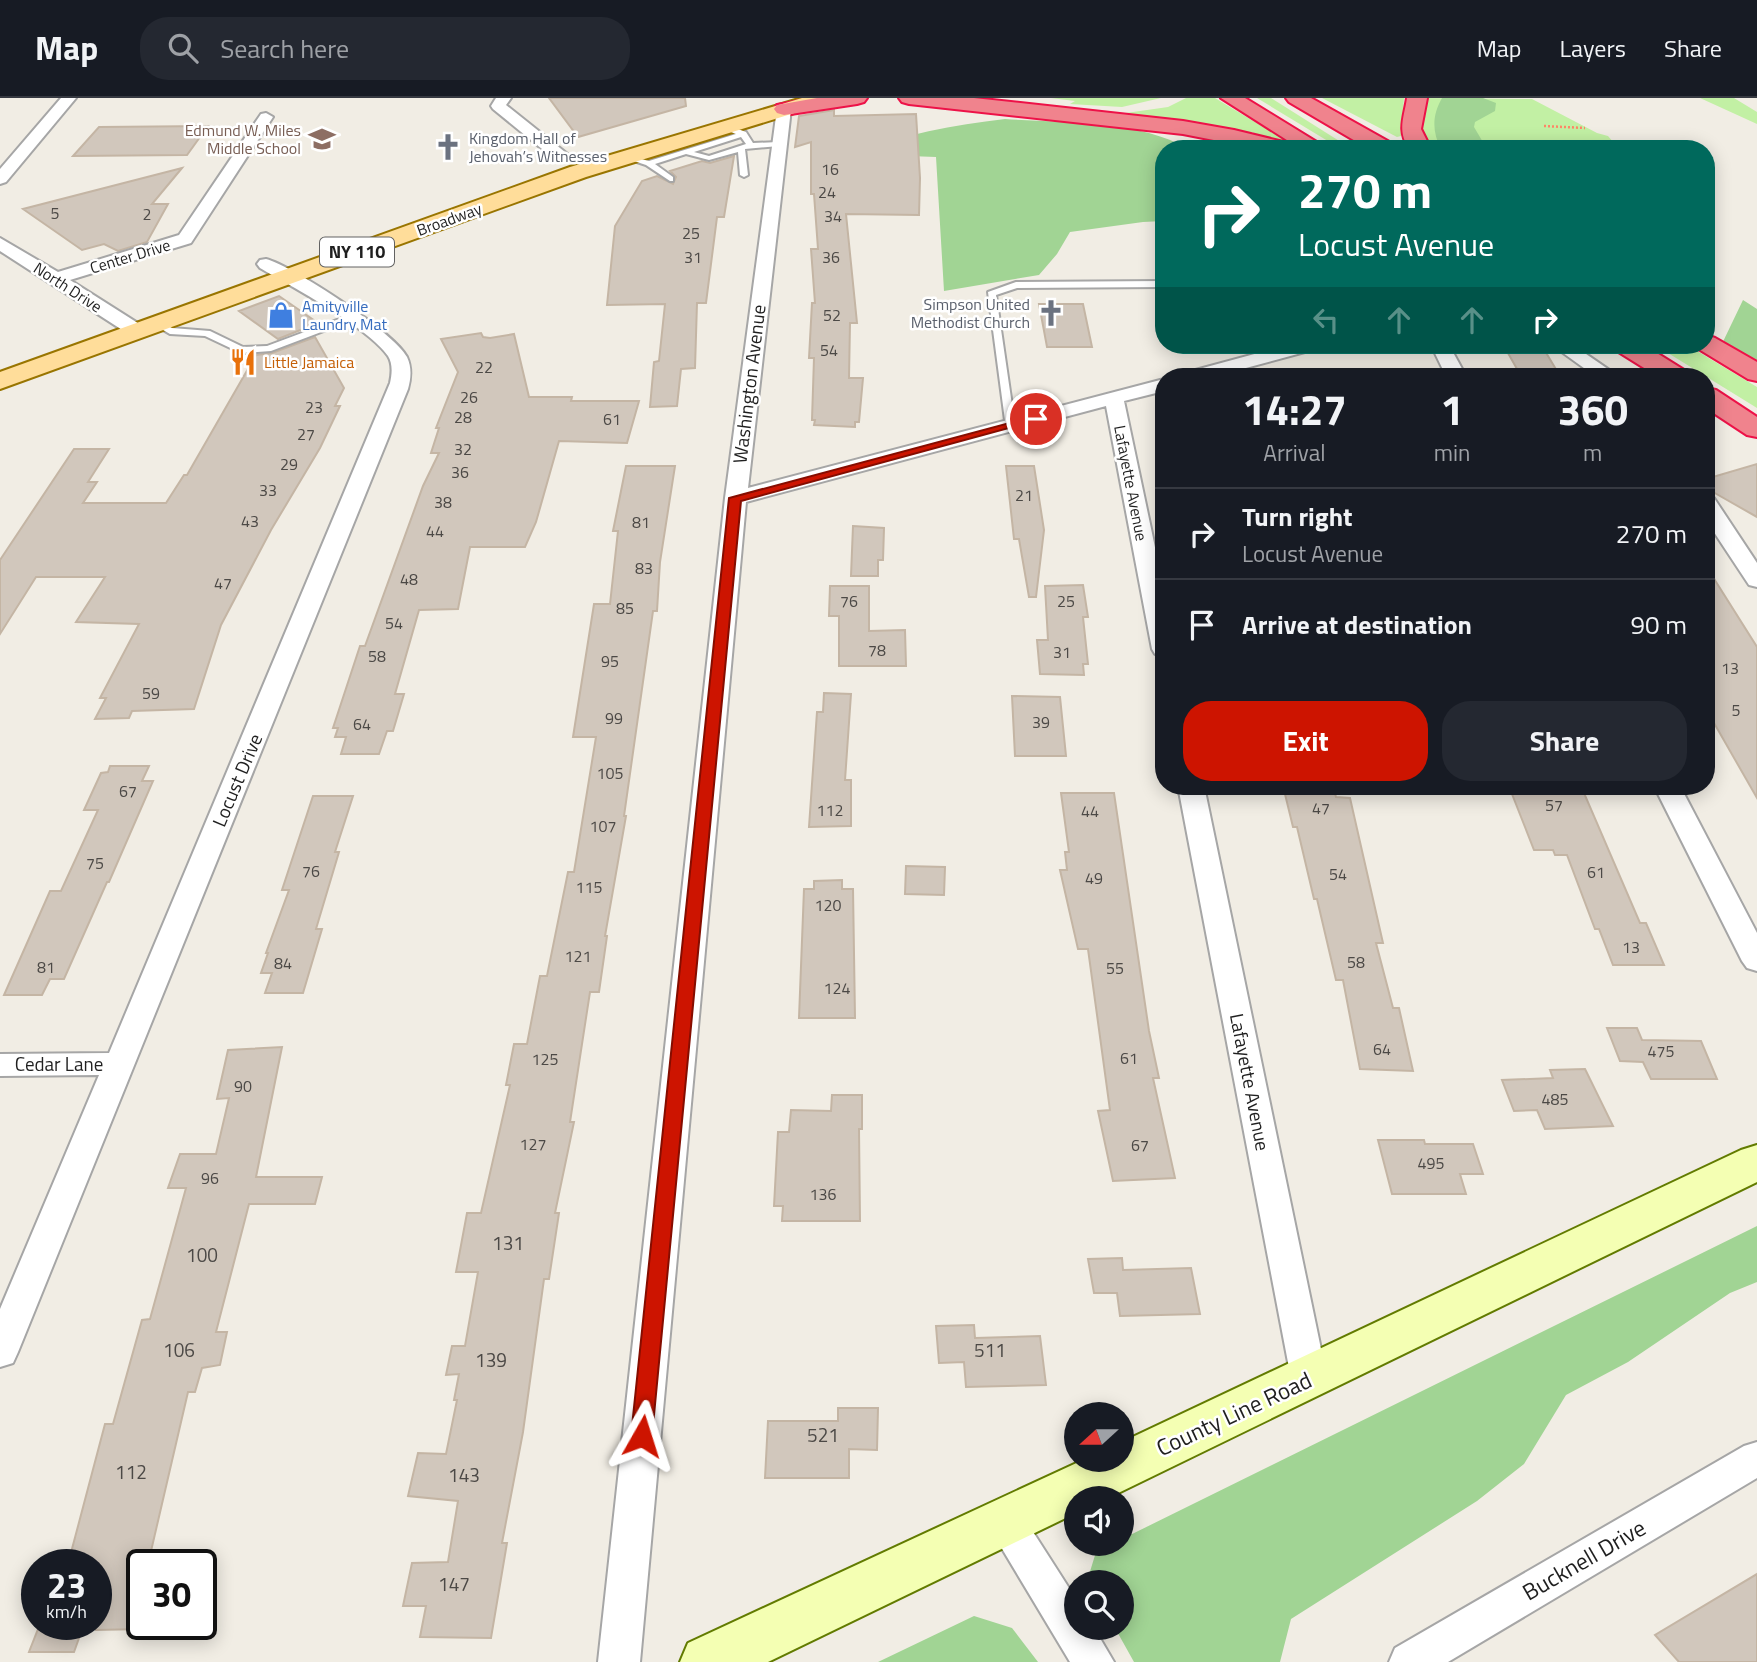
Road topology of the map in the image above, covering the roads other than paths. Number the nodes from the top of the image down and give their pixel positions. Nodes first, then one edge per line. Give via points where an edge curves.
1 (69, 98) edge
2 (823, 98) edge
3 (857, 98) edge
4 (909, 98) edge
5 (1016, 98) edge
6 (1231, 98) edge
7 (1296, 98) edge
8 (1417, 98) edge
9 (496, 101) edge
10 (781, 104) edge
11 (1153, 104) dead end
12 (266, 117) dead end
13 (733, 130) junction
14 (1257, 140) edge
15 (1302, 140) edge
16 (1369, 140) edge
17 (1414, 140) edge
18 (695, 144) junction
19 (779, 144) junction
20 (751, 145) junction
21 (741, 148) junction
22 (626, 157) junction
23 (564, 159) junction
24 (649, 163) junction
25 (744, 175) dead end
26 (0, 178) edge
27 (670, 179) dead end
28 (0, 243) edge
29 (277, 270) junction
30 (55, 279) junction
31 (1155, 284) edge
32 (350, 318) junction
33 (136, 324) junction
34 (1715, 348) edge
35 (1258, 354) edge
36 (1575, 354) edge
37 (1640, 354) edge
38 (0, 358) edge
39 (1218, 368) edge
40 (1596, 368) edge
41 (1662, 368) edge
42 (1757, 373) edge
43 (0, 381) edge
44 (1155, 388) edge
45 (1114, 399) junction
46 (1715, 402) edge
47 (1010, 426) junction
48 (1757, 429) edge
49 (736, 498) junction
50 (1715, 517) edge
51 (1721, 526) junction
52 (1757, 547) edge
53 (1757, 580) edge
54 (1155, 604) edge
55 (1193, 795) edge
56 (1672, 795) edge
57 (1757, 961) edge
58 (119, 1064) junction
59 (0, 1065) edge
60 (1757, 1162) edge
61 (0, 1352) edge
62 (1309, 1378) junction
63 (1757, 1458) edge
64 (1005, 1522) junction
65 (619, 1662) edge
66 (709, 1662) edge
67 (1093, 1662) edge
68 (1410, 1662) edge

1 - 26 street
2 - 10 main road, Broadway / NY 110
3 - 10 highway
4 - 14 highway via 1194,128
5 - 11 highway via 1090,109
6 - 15 highway
7 - 16 highway
8 - 17 highway via 1409,123
9 - 23 street
10 - 13 main road, Broadway / NY 110
10 - 19 street, Washington Avenue
10 - 23 main road, Broadway / NY 110
12 - 30 street, Center Drive via 185,239
13 - 18 main road, Broadway / NY 110
13 - 20 lane
18 - 21 lane via 709,158
18 - 22 main road, Broadway / NY 110
18 - 24 lane
19 - 20 lane
19 - 49 street, Washington Avenue
20 - 21 lane
21 - 25 lane
22 - 24 lane
22 - 29 main road, Broadway / NY 110
23 - 29 main road, Broadway / NY 110
24 - 27 lane
28 - 30 street, North Drive
29 - 32 street, Locust Drive
29 - 33 main road, Broadway / NY 110
29 - 33 main road, Broadway / NY 110
30 - 33 street, North Drive
31 - 47 lane via 1016,285 990,294
32 - 33 lane via 268,348 241,350 207,333
32 - 58 street, Locust Drive via 396,354 403,376 396,401
33 - 38 main road, Broadway / NY 110
33 - 43 main road, Broadway / NY 110
34 - 42 highway
35 - 39 street
36 - 40 street
37 - 41 highway
44 - 45 street
45 - 47 street
45 - 54 street, Lafayette Avenue
46 - 48 highway
47 - 49 street
49 - 65 street, Washington Avenue
50 - 51 street
51 - 52 street
51 - 53 street
55 - 62 street, Lafayette Avenue
56 - 57 street
58 - 59 street, Cedar Lane
58 - 61 street, Locust Drive
60 - 62 main road, County Line Road
62 - 64 main road, County Line Road
63 - 68 street, Bucknell Drive
64 - 66 main road, County Line Road
64 - 67 street

